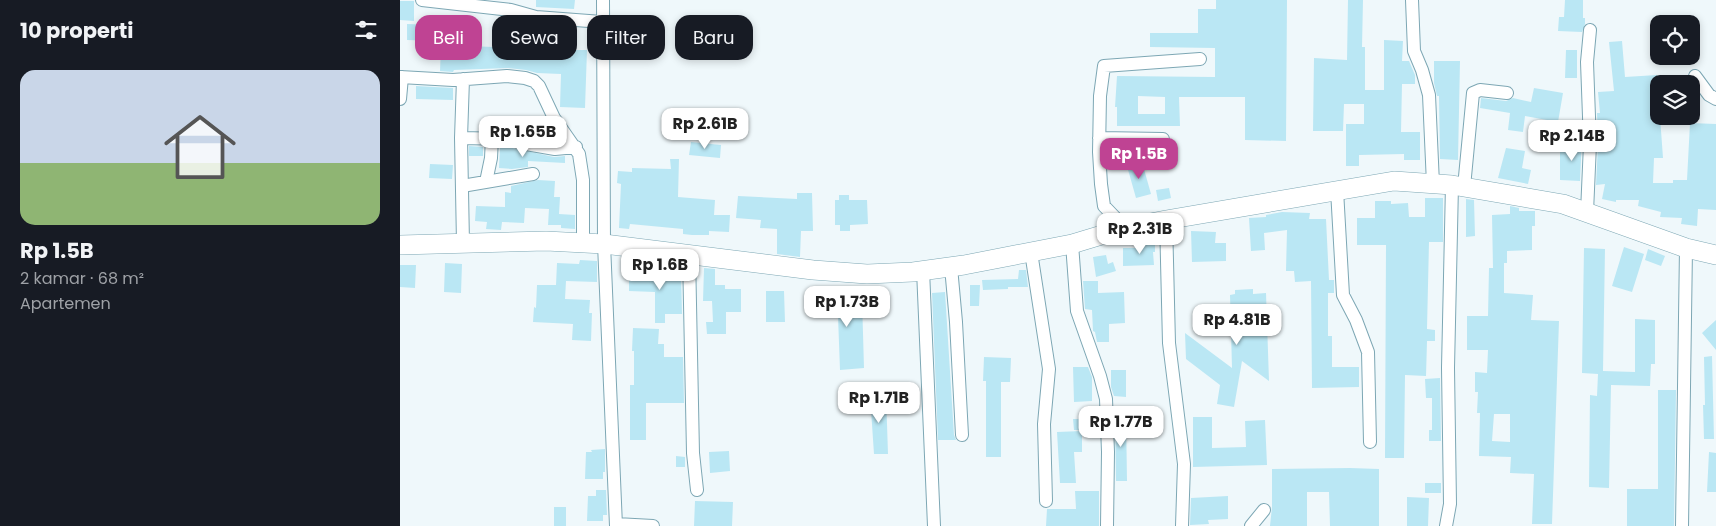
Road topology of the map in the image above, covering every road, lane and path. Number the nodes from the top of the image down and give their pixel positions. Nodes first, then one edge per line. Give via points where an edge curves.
1 (422, 0) edge
2 (602, 0) edge
3 (1412, 0) edge
4 (602, 15) edge
5 (587, 21) edge
6 (1590, 30) dead end
7 (1200, 59) dead end
8 (602, 60) edge
9 (401, 77) edge
10 (463, 79) junction
11 (1700, 83) edge
12 (1507, 93) dead end
13 (400, 99) edge
14 (1716, 99) edge
15 (461, 138) junction
16 (492, 138) junction
17 (1099, 138) junction
18 (1163, 139) dead end
19 (578, 152) junction
20 (603, 154) junction
21 (533, 174) dead end
22 (486, 182) junction
23 (1433, 184) junction
24 (462, 186) junction
25 (1458, 186) junction
26 (1338, 190) junction
27 (1587, 212) junction
28 (1166, 220) junction
29 (1125, 228) junction
30 (463, 243) junction
31 (584, 243) junction
32 (604, 244) junction
33 (1072, 244) junction
34 (400, 245) edge
35 (1686, 248) junction
36 (1031, 252) junction
37 (689, 254) junction
38 (1716, 255) edge
39 (950, 267) junction
40 (923, 270) junction
41 (962, 435) dead end
42 (1370, 442) dead end
43 (697, 490) dead end
44 (1046, 501) dead end
45 (1264, 510) dead end
46 (616, 525) edge
47 (653, 526) edge
48 (934, 526) edge
49 (1107, 526) edge
50 (1182, 526) edge
51 (1251, 526) edge
52 (1446, 526) edge
53 (1682, 526) edge

1 - 5 street via 511,10 536,17
2 - 4 street
3 - 23 street via 1414,51 1429,95
6 - 27 street
7 - 17 street via 1104,66
8 - 20 street
9 - 10 street
9 - 13 street
10 - 15 street
10 - 19 street via 507,76 534,81
11 - 14 street
12 - 25 street via 1480,90 1473,93
15 - 16 street
15 - 24 street
16 - 19 street
16 - 22 street
17 - 18 street
17 - 29 street via 1104,206
19 - 20 street
19 - 31 street
20 - 32 street
21 - 22 street
22 - 24 street
23 - 25 highway
23 - 26 highway via 1394,181
24 - 30 street
25 - 27 highway via 1563,204
25 - 52 street via 1448,368 1450,504
26 - 28 highway
26 - 42 street via 1343,295 1368,352
27 - 35 highway
28 - 29 highway
28 - 50 street via 1169,343 1184,464
29 - 33 highway
30 - 31 highway
30 - 34 highway
31 - 32 highway
32 - 37 highway
32 - 46 street
33 - 36 highway
33 - 49 street via 1077,311 1106,399
35 - 38 highway
35 - 53 street
36 - 39 highway
36 - 44 street via 1049,369 1044,424
37 - 40 highway via 778,267 867,274
37 - 43 street via 693,453
39 - 40 highway
39 - 41 street
40 - 48 street
45 - 51 street
46 - 47 street

